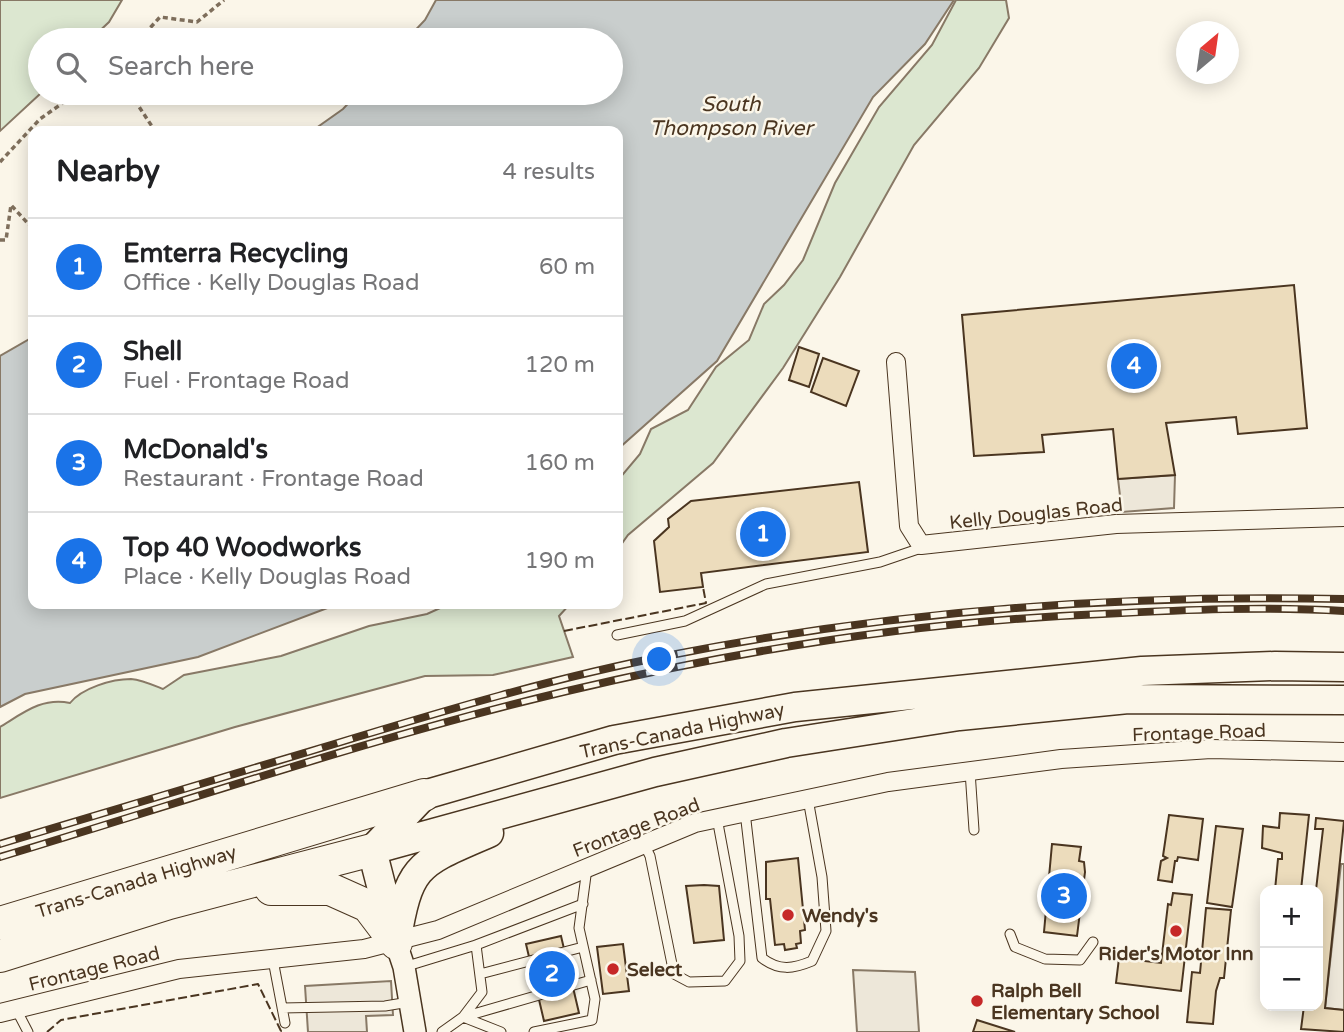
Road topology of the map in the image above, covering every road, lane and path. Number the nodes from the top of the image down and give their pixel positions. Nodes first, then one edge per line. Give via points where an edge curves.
1 (224, 0) edge
2 (150, 28) edge
3 (60, 105) edge
4 (138, 105) edge
5 (33, 126) edge
6 (152, 126) edge
7 (28, 132) edge
8 (0, 162) edge
9 (28, 224) edge
10 (0, 240) edge
11 (896, 362) dead end
12 (1344, 517) edge
13 (927, 546) junction
14 (617, 635) dead end
15 (1344, 667) edge
16 (1344, 700) edge
17 (1344, 752) edge
18 (970, 771) junction
19 (654, 772) junction
20 (424, 795) junction
21 (808, 799) junction
22 (745, 812) junction
23 (717, 818) junction
24 (974, 830) dead end
25 (644, 844) junction
26 (372, 850) junction
27 (587, 868) junction
28 (108, 889) junction
29 (169, 903) junction
30 (583, 904) junction
31 (0, 914) edge
32 (0, 923) edge
33 (1010, 934) dead end
34 (1093, 942) dead end
35 (476, 945) junction
36 (583, 947) junction
37 (400, 955) junction
38 (0, 956) edge
39 (273, 960) junction
40 (480, 974) junction
41 (591, 980) junction
42 (410, 1002) junction
43 (282, 1009) junction
44 (8, 1011) edge
45 (463, 1017) junction
46 (285, 1023) dead end
47 (28, 1032) edge
48 (415, 1032) edge
49 (442, 1032) edge
50 (501, 1032) edge
51 (534, 1032) edge

1 - 2 path via 197,22 160,17
3 - 5 path
4 - 6 path
7 - 8 path
9 - 10 path via 11,205 6,240
11 - 13 street, Kelly Douglas Road via 909,526 917,542
12 - 13 street, Kelly Douglas Road via 1116,524
13 - 14 lane via 880,562 766,584 685,621
15 - 20 highway, Trans-Canada Highway via 1142,671 795,707 614,740
16 - 19 highway, Trans-Canada Highway via 1128,699 972,715 786,743
17 - 18 street, Frontage Road via 1210,749 1061,759
18 - 21 street, Frontage Road
18 - 24 lane
19 - 26 highway, Trans-Canada Highway
19 - 37 highway via 520,819 420,868 403,899
20 - 26 highway
20 - 28 highway, Trans-Canada Highway
21 - 22 street, Frontage Road
21 - 22 lane via 826,931 812,961 794,968 773,967 762,958
22 - 23 street, Frontage Road
23 - 25 street, Frontage Road
23 - 25 lane via 740,936 740,961 725,981 688,982 674,974
25 - 27 street, Frontage Road
26 - 29 highway, Trans-Canada Highway
26 - 37 highway
27 - 30 lane
27 - 37 street, Frontage Road via 438,930
28 - 31 highway
28 - 32 highway, Trans-Canada Highway
29 - 37 highway via 282,887 330,889 368,906
29 - 38 highway, Trans-Canada Highway
30 - 35 lane
30 - 36 lane via 579,928
33 - 34 lane via 1014,947 1045,959 1080,960
35 - 37 lane
35 - 40 lane
36 - 40 lane
36 - 41 lane
37 - 39 street, Frontage Road
37 - 42 street
39 - 43 lane
39 - 44 street, Frontage Road via 179,969
40 - 45 lane via 482,992
41 - 45 lane
41 - 51 lane via 595,999 592,1020
42 - 43 lane
42 - 48 street
43 - 46 lane
44 - 47 lane
45 - 49 lane
45 - 50 lane

